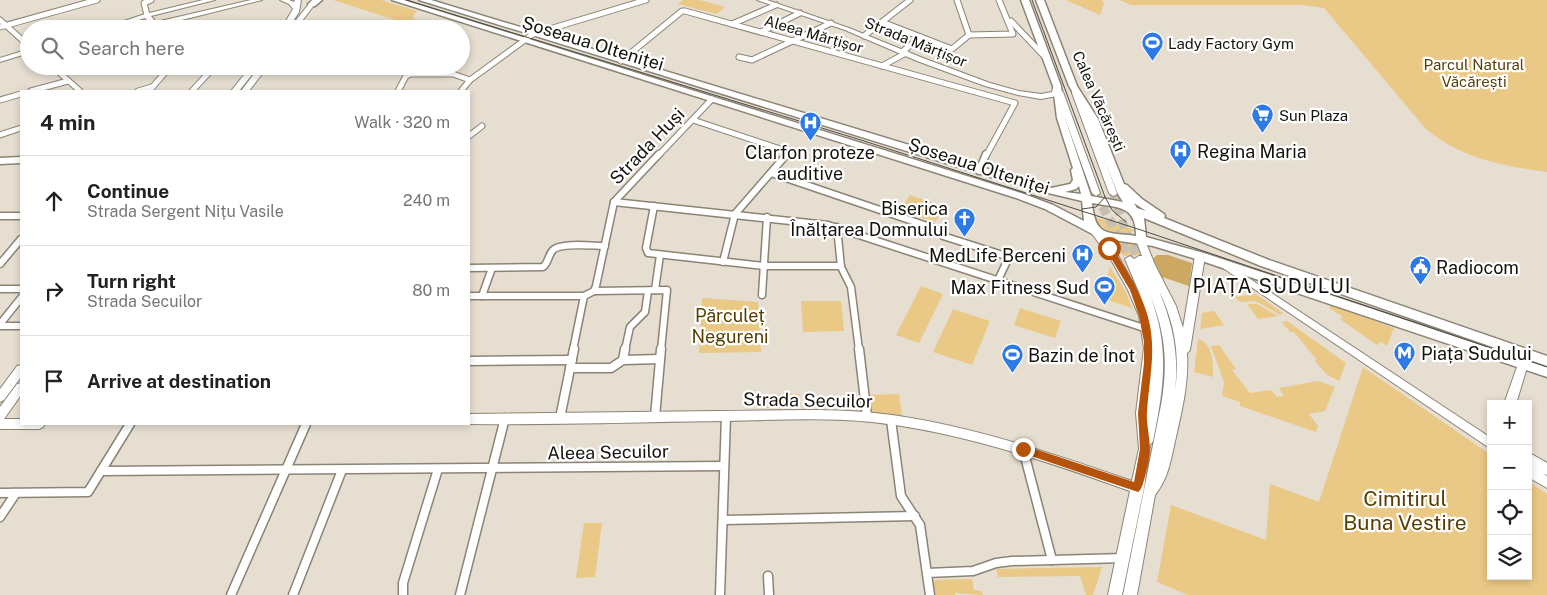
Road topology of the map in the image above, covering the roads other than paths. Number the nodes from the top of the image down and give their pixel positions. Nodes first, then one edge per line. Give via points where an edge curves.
1 (97, 0) edge
2 (151, 0) edge
3 (212, 0) edge
4 (259, 0) edge
5 (283, 0) edge
6 (298, 0) edge
7 (396, 0) edge
8 (423, 0) edge
9 (646, 0) edge
10 (760, 0) edge
11 (910, 0) edge
12 (957, 0) edge
13 (999, 0) edge
14 (1025, 0) edge
15 (1040, 0) edge
16 (315, 1) edge
17 (774, 3) edge
18 (297, 9) junction
19 (800, 13) junction
20 (147, 15) junction
21 (1005, 15) junction
22 (0, 20) edge
23 (25, 20) edge
24 (131, 20) edge
25 (150, 20) edge
26 (181, 20) edge
27 (290, 20) edge
28 (299, 20) edge
29 (460, 20) edge
30 (20, 21) edge
31 (882, 22) junction
32 (470, 23) edge
33 (831, 23) junction
34 (732, 24) junction
35 (7, 25) junction
36 (0, 27) edge
37 (761, 32) junction
38 (533, 34) junction
39 (969, 35) junction
40 (864, 36) junction
41 (20, 37) edge
42 (921, 37) junction
43 (525, 40) junction
44 (794, 41) junction
45 (904, 52) junction
46 (20, 54) edge
47 (739, 57) dead end
48 (1047, 59) junction
49 (0, 60) edge
50 (621, 61) junction
51 (882, 66) junction
52 (62, 75) edge
53 (163, 75) edge
54 (206, 75) edge
55 (248, 75) edge
56 (257, 75) edge
57 (408, 75) edge
58 (456, 75) edge
59 (470, 80) junction
60 (68, 81) junction
61 (1057, 86) junction
62 (1073, 86) junction
63 (151, 89) edge
64 (35, 90) edge
65 (79, 90) edge
66 (193, 90) edge
67 (236, 90) edge
68 (246, 90) edge
69 (399, 90) edge
70 (462, 90) edge
71 (20, 94) edge
72 (1045, 97) junction
73 (712, 99) junction
74 (0, 100) edge
75 (1059, 105) junction
76 (693, 120) junction
77 (482, 126) dead end
78 (20, 128) edge
79 (0, 135) edge
80 (470, 135) edge
81 (1073, 156) junction
82 (20, 160) edge
83 (0, 161) edge
84 (979, 171) junction
85 (772, 174) junction
86 (1118, 180) junction
87 (1026, 186) junction
88 (1113, 193) tunnel mouth
89 (1092, 196) junction
90 (614, 202) junction
91 (654, 206) junction
92 (1135, 211) junction
93 (735, 214) junction
94 (0, 216) edge
95 (20, 216) edge
96 (767, 217) junction
97 (837, 227) junction
98 (1094, 230) junction
99 (1187, 232) junction
100 (1141, 240) junction
101 (20, 241) edge
102 (605, 246) junction
103 (660, 255) junction
104 (1200, 256) junction
105 (1216, 261) junction
106 (723, 262) junction
107 (0, 264) edge
108 (764, 266) junction
109 (842, 266) junction
110 (470, 268) edge
111 (492, 268) junction
112 (998, 280) junction
113 (0, 289) edge
114 (20, 289) edge
115 (651, 290) junction
116 (594, 291) junction
117 (762, 295) dead end
118 (470, 296) edge
119 (482, 296) junction
120 (584, 296) junction
121 (20, 299) edge
122 (0, 325) edge
123 (20, 326) edge
124 (1147, 329) junction
125 (1184, 358) junction
126 (660, 359) junction
127 (1523, 359) junction
128 (623, 360) junction
129 (470, 361) edge
130 (1547, 362) edge
131 (571, 364) junction
132 (20, 370) edge
133 (1547, 372) edge
134 (20, 389) edge
135 (0, 397) edge
136 (1511, 400) edge
137 (0, 416) edge
138 (655, 416) junction
139 (726, 416) junction
140 (867, 417) junction
141 (505, 418) junction
142 (560, 418) junction
143 (470, 419) edge
144 (891, 420) junction
145 (0, 424) edge
146 (20, 424) edge
147 (129, 425) edge
148 (306, 425) edge
149 (1487, 441) edge
150 (1023, 449) junction
151 (1145, 449) junction
152 (1532, 461) edge
153 (724, 466) junction
154 (492, 469) junction
155 (286, 470) junction
156 (342, 470) junction
157 (438, 470) junction
158 (1547, 470) edge
159 (101, 471) junction
160 (1532, 473) edge
161 (1547, 483) edge
162 (1138, 488) junction
163 (1151, 491) junction
164 (0, 493) edge
165 (16, 493) junction
166 (915, 516) junction
167 (0, 517) edge
168 (722, 520) junction
169 (1124, 558) junction
170 (1052, 560) junction
171 (927, 573) junction
172 (768, 576) dead end
173 (231, 595) edge
174 (293, 595) edge
175 (403, 595) edge
176 (460, 595) edge
177 (720, 595) edge
178 (769, 595) edge
179 (930, 595) edge
180 (1115, 595) edge
181 (1130, 595) edge

1 - 23 street
2 - 20 street via 144,3
3 - 20 main road
4 - 26 main road
5 - 18 main road
6 - 18 main road
7 - 29 main road, Șoseaua Olteniței
8 - 38 main road, Șoseaua Olteniței
9 - 38 street
10 - 17 main road, Strada Mărțișor
11 - 31 street
12 - 39 street
13 - 21 street, Calea Văcărești
14 - 48 main road, Calea Văcărești
15 - 62 main road, Calea Văcărești
16 - 28 main road
17 - 19 main road, Strada Mărțișor
17 - 34 street
18 - 27 main road
19 - 33 main road, Strada Mărțișor
19 - 37 street
20 - 24 main road
20 - 25 main road
21 - 39 street, Calea Văcărești via 1013,34
21 - 48 street, Calea Văcărești
22 - 35 street
30 - 35 street
31 - 40 street
31 - 42 street
32 - 43 main road, Șoseaua Olteniței
33 - 40 main road, Strada Mărțișor
33 - 44 street
34 - 37 street, Aleea Mărțișor
34 - 50 street, Aleea Mărțișor via 683,11
35 - 36 street
35 - 41 street
37 - 44 street, Aleea Mărțișor
38 - 43 street
38 - 50 main road, Șoseaua Olteniței
39 - 42 street via 952,49
40 - 45 main road, Strada Mărțișor
42 - 45 street
43 - 59 street
43 - 73 main road, Șoseaua Olteniței
44 - 47 street via 752,60
44 - 51 street, Aleea Mărțișor
45 - 51 street
45 - 72 main road, Strada Mărțișor via 986,84
46 - 49 main road
48 - 61 main road, Calea Văcărești
50 - 84 main road, Șoseaua Olteniței
51 - 84 street, Aleea Mărțișor via 1015,103
52 - 60 street
53 - 63 street
54 - 66 street
55 - 67 main road
56 - 68 main road
57 - 69 street
58 - 59 street
59 - 70 street
60 - 64 street
60 - 65 street
61 - 72 main road via 1054,96
61 - 75 main road, Calea Văcărești
61 - 89 main road
62 - 86 main road, Calea Văcărești via 1093,119
62 - 88 main road
71 - 74 street
72 - 75 main road
73 - 76 street, Strada Huși
73 - 98 main road, Șoseaua Olteniței via 1020,196
75 - 81 main road, Calea Văcărești
76 - 85 street via 788,151
76 - 90 street, Strada Huși
77 - 80 street
78 - 79 street
81 - 87 main road via 1078,180 1073,187 1054,190
81 - 89 main road, Calea Văcărești
82 - 83 street
84 - 87 main road, Șoseaua Olteniței
85 - 93 street
85 - 112 street via 1009,257
86 - 92 main road, Calea Văcărești via 1126,200
86 - 99 main road via 1142,204
87 - 89 main road, Șoseaua Olteniței
89 - 92 main road, Șoseaua Olteniței
89 - 98 main road, Calea Văcărești via 1088,218
90 - 91 street
90 - 102 street, Strada Huși
91 - 93 street
91 - 103 street via 646,248 648,253
92 - 99 main road, Șoseaua Olteniței
92 - 100 main road, Calea Văcărești via 1141,224
93 - 96 street
93 - 106 street
94 - 95 street
96 - 97 street
96 - 108 street
97 - 109 street
97 - 112 street
98 - 100 main road, Șoseaua Olteniței via 1116,238
98 - 124 main road via 1128,280
99 - 127 main road, Șoseaua Olteniței
100 - 104 main road, Șoseaua Olteniței
100 - 125 main road via 1172,309
101 - 107 street
102 - 111 street via 556,248 543,267
102 - 116 street, Strada Huși
103 - 106 street
103 - 115 street
104 - 105 main road, Șoseaua Olteniței
104 - 125 main road
105 - 127 main road, Șoseaua Olteniței
105 - 149 main road
106 - 108 street
108 - 109 street
108 - 117 street
109 - 140 street via 845,281 851,287
110 - 111 street
111 - 119 street
112 - 124 street
113 - 114 street
115 - 116 street
115 - 126 street via 667,290
115 - 128 street via 645,312 628,327
116 - 120 street
118 - 119 street
119 - 120 street
120 - 131 street
121 - 122 street
122 - 123 street
124 - 151 main road via 1149,363 1142,413
125 - 163 main road via 1172,433 1160,480
126 - 128 street
126 - 138 street
127 - 130 main road, Șoseaua Olteniței
127 - 133 main road, Șoseaua Olteniței
127 - 136 main road
128 - 131 street via 611,368
129 - 131 street
131 - 142 street
132 - 135 main road
134 - 137 main road
138 - 139 main road, Strada Secuilor
138 - 142 main road, Strada Secuilor
139 - 140 main road, Strada Secuilor
139 - 153 street
140 - 144 main road, Strada Secuilor
141 - 142 main road, Strada Secuilor
141 - 143 main road, Strada Secuilor
141 - 154 street
144 - 150 main road, Strada Secuilor via 958,432
144 - 166 street via 901,496
145 - 146 main road
147 - 159 street
148 - 155 street
150 - 162 main road, Strada Secuilor
150 - 170 street
151 - 162 main road
151 - 163 main road via 1158,390 1160,344 1134,259 1161,308 1171,356
152 - 158 main road
153 - 154 street, Aleea Secuilor
153 - 168 street
154 - 157 street, Aleea Secuilor
154 - 176 street
155 - 156 street, Aleea Secuilor
155 - 159 street, Aleea Secuilor
155 - 173 street
156 - 157 street, Aleea Secuilor
156 - 174 street
157 - 175 street
159 - 165 street via 88,492
160 - 161 main road
162 - 169 main road
163 - 181 main road
164 - 165 street
165 - 167 street
166 - 168 street
166 - 171 street
168 - 177 street
169 - 170 street
169 - 180 main road
170 - 171 street via 1012,561 973,571
171 - 179 street
172 - 178 street

